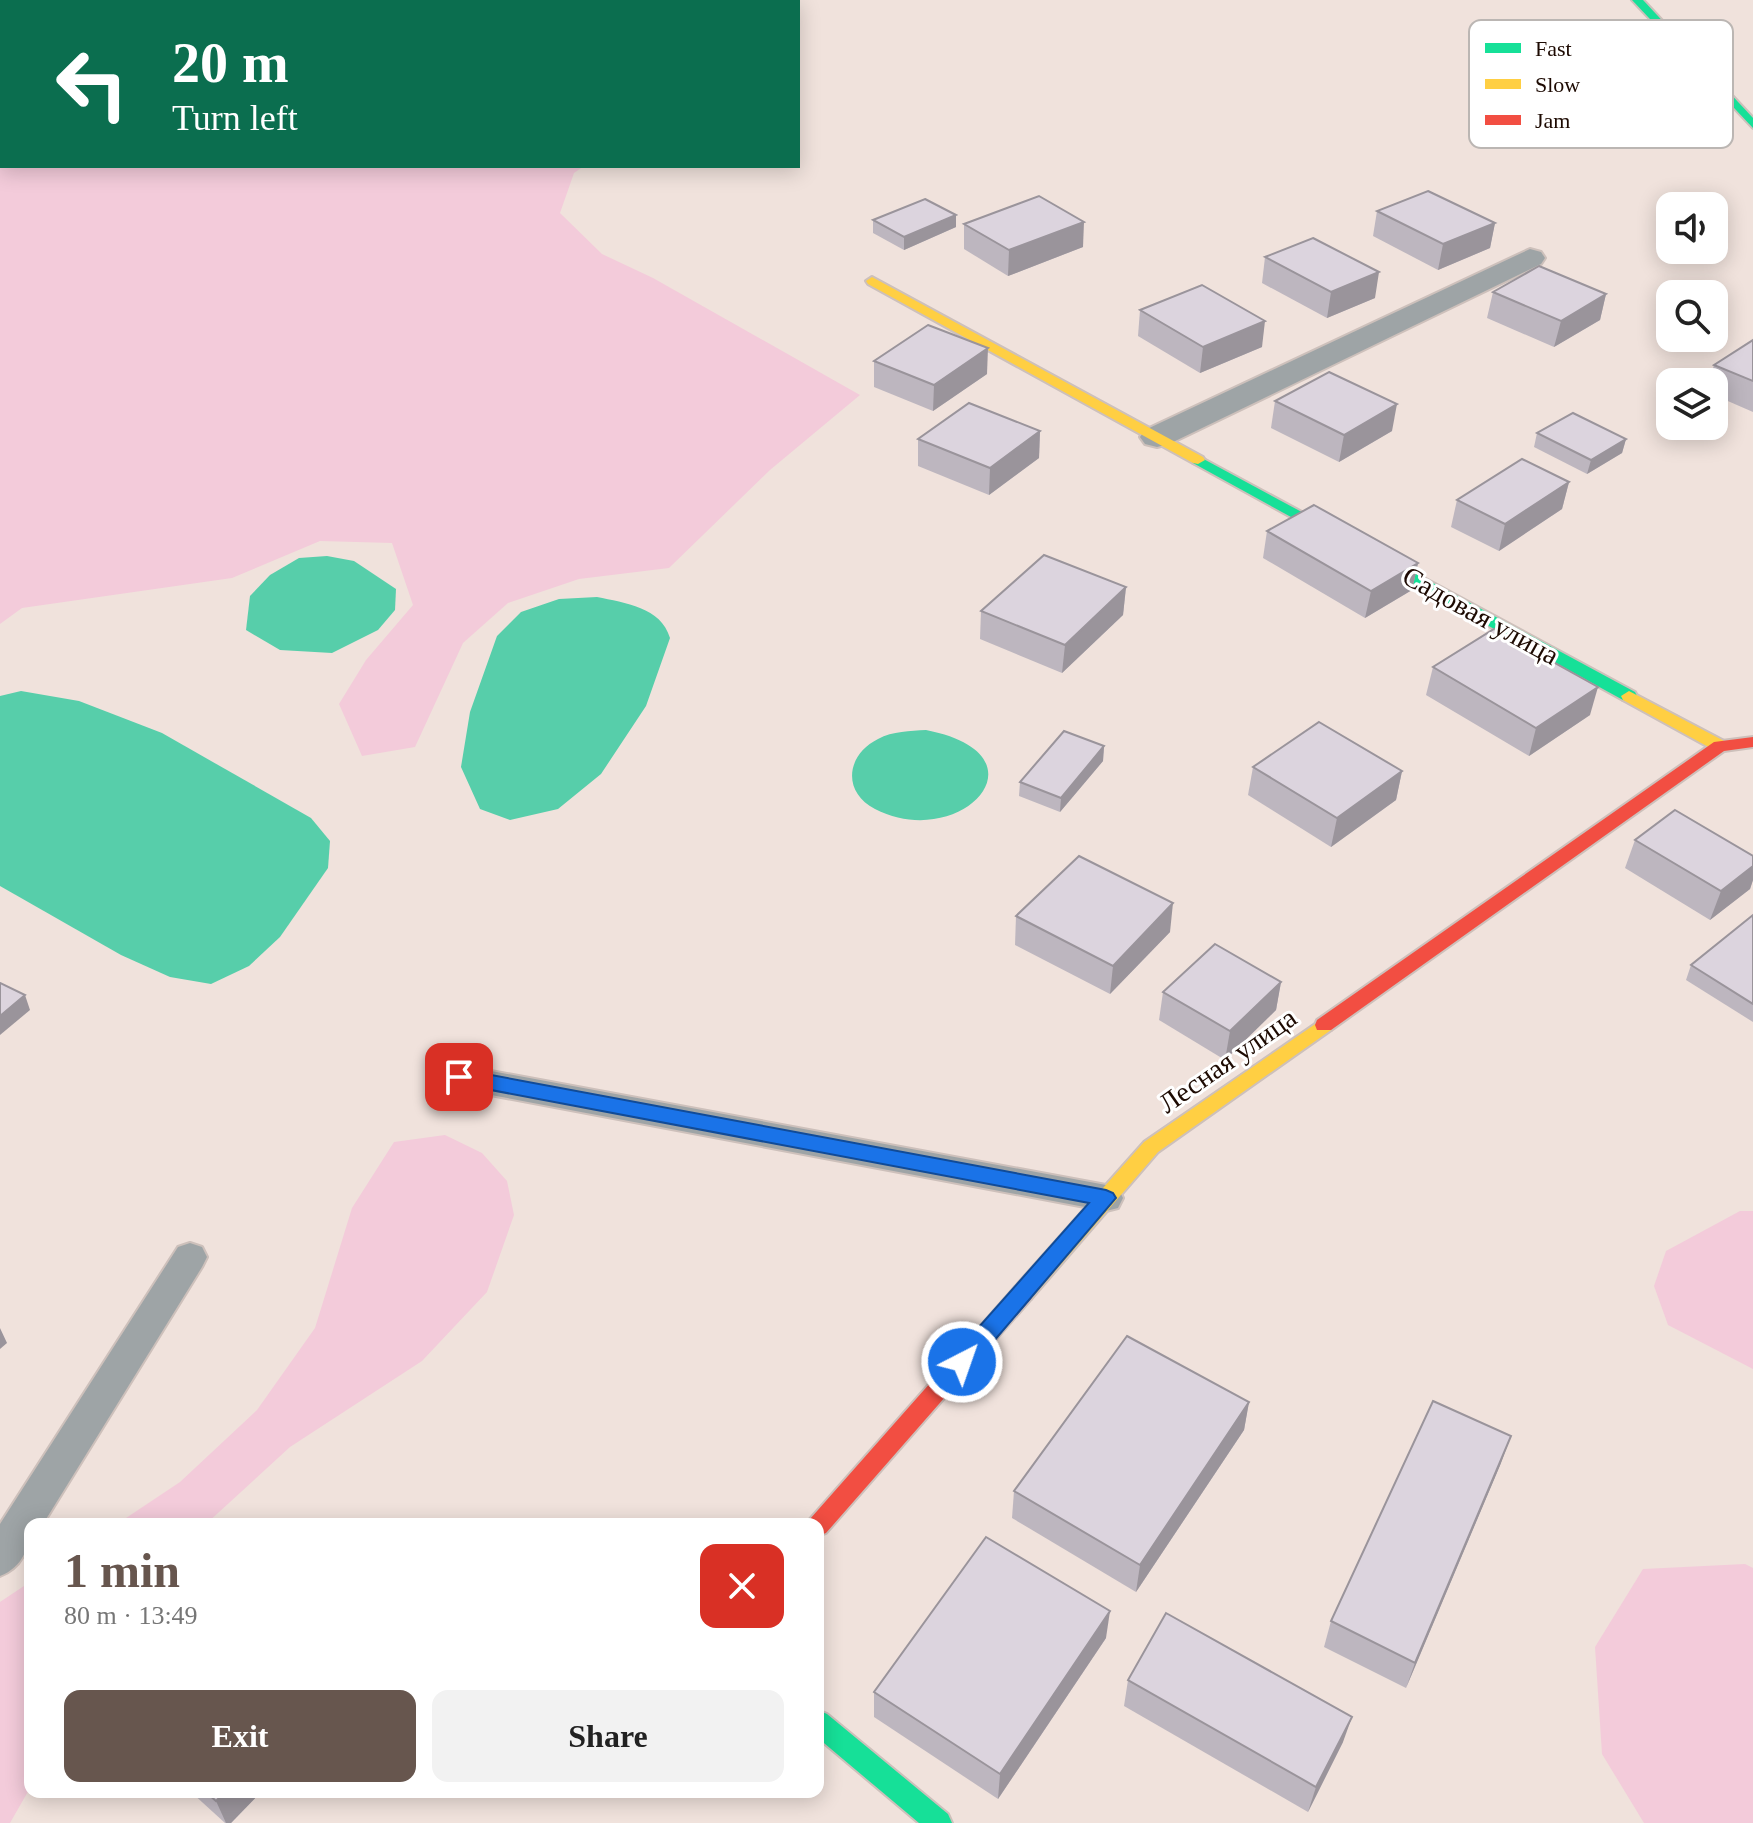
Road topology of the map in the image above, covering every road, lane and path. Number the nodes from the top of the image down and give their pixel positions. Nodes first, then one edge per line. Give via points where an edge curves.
1 (1637, 0) edge
2 (1656, 20) edge
3 (1733, 103) edge
4 (1753, 125) edge
5 (1530, 258) dead end
6 (872, 281) dead end
7 (1157, 437) junction
8 (1753, 742) edge
9 (1720, 746) junction
10 (459, 1077) dead end
11 (1106, 1198) junction
12 (190, 1257) dead end
13 (25, 1518) edge
14 (824, 1519) edge
15 (24, 1520) edge
16 (0, 1558) edge
17 (824, 1727) edge
18 (939, 1823) edge

1 - 2 street
3 - 4 street
5 - 7 street
6 - 7 street, Садовая улица
7 - 9 street, Садовая улица
8 - 9 street, Лесная улица
9 - 11 street, Лесная улица via 1151,1147
10 - 11 lane
11 - 14 street, Лесная улица
12 - 13 lane
15 - 16 lane
17 - 18 street

